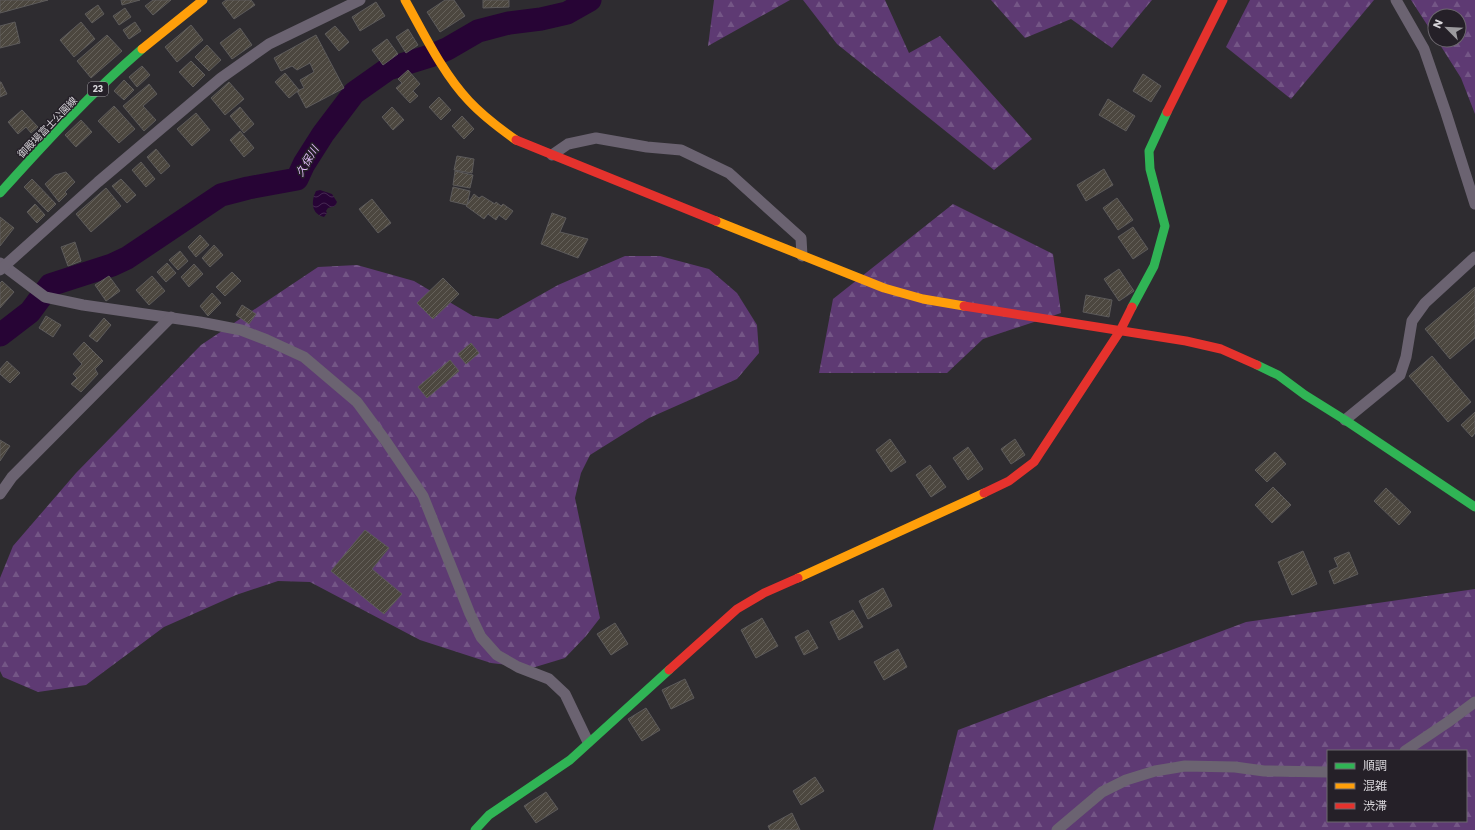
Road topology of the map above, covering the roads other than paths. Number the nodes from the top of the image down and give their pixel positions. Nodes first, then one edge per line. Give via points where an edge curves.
1 (203, 0) edge
2 (360, 0) edge
3 (405, 0) edge
4 (1223, 0) edge
5 (1396, 0) edge
6 (552, 155) junction
7 (1, 190) edge
8 (1475, 204) edge
9 (802, 256) junction
10 (1475, 256) edge
11 (1, 266) edge
12 (171, 318) junction
13 (1120, 331) junction
14 (1345, 420) junction
15 (0, 494) edge
16 (1475, 507) edge
17 (1475, 702) edge
18 (588, 742) junction
19 (1406, 750) edge
20 (1327, 772) edge
21 (475, 830) edge
22 (1057, 830) edge

1 - 7 street, 御殿場富士公園線 / 23 via 115,72
2 - 11 street via 269,44 221,78
3 - 6 street via 442,65 468,100 491,122 519,142
4 - 13 street via 1149,151 1150,169 1165,226 1154,266
5 - 8 street via 1424,49
6 - 9 street
6 - 9 street via 568,144 596,138 647,148 682,150 729,173 801,238
9 - 13 street via 884,288 923,299
10 - 14 street via 1425,303 1412,321 1400,375
11 - 12 street via 47,298
12 - 15 street via 12,477
12 - 18 street via 241,330 267,340 304,357 357,402 423,496 481,637 498,655 518,667 549,679 565,694
13 - 14 street via 1221,349 1278,375 1305,396
13 - 18 street via 1034,462 1009,481 764,593 737,609
14 - 16 street
17 - 19 street
18 - 21 street via 570,760 489,815
20 - 22 street via 1264,771 1235,766 1185,766 1154,771 1126,780 1102,792

